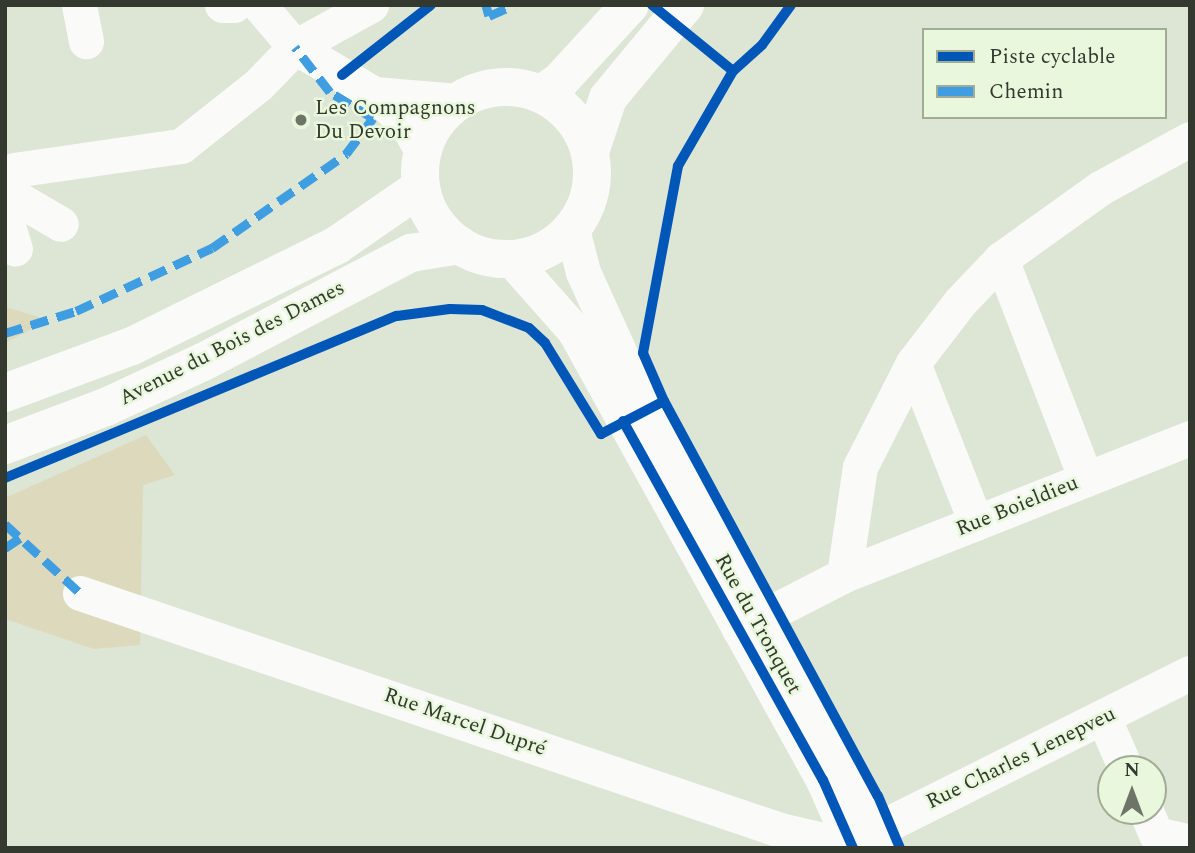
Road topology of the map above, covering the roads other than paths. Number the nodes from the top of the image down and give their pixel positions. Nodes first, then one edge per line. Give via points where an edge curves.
1 (79, 5) edge
2 (222, 5) edge
3 (234, 5) edge
4 (259, 5) edge
5 (371, 5) edge
6 (630, 5) edge
7 (685, 5) edge
8 (86, 41) dead end
9 (295, 47) junction
10 (374, 94) junction
11 (541, 94) junction
12 (458, 101) junction
13 (1190, 139) edge
14 (590, 152) junction
15 (421, 169) junction
16 (8, 187) edge
17 (61, 224) dead end
18 (572, 229) junction
19 (459, 245) junction
20 (15, 249) dead end
21 (510, 258) junction
22 (1001, 259) junction
23 (913, 363) junction
24 (5, 393) edge
25 (1190, 438) edge
26 (5, 445) edge
27 (1086, 479) junction
28 (976, 523) junction
29 (844, 575) junction
30 (80, 593) dead end
31 (750, 623) junction
32 (1190, 673) edge
33 (1104, 719) junction
34 (1120, 755) edge
35 (1152, 825) edge
36 (867, 841) edge
37 (1190, 842) edge

1 - 8 street
2 - 3 street
4 - 9 street
5 - 9 street
6 - 11 main road via 560,81
7 - 14 main road via 608,98
9 - 10 street
9 - 16 street via 258,85 181,146
10 - 12 street
10 - 15 street via 406,124
11 - 12 main road via 485,89
11 - 14 main road via 563,108 580,128
12 - 15 main road via 430,132
13 - 22 street via 1100,188
14 - 18 main road via 589,195
15 - 19 main road via 441,229
15 - 24 main road, Avenue du Bois des Dames via 337,245 132,346
16 - 17 street
16 - 20 street
18 - 21 main road via 544,250
18 - 31 street, Rue du Tronquet via 583,272
19 - 21 main road via 484,255
19 - 26 main road, Avenue du Bois des Dames via 411,253 203,362 108,406
21 - 31 street, Rue du Tronquet via 574,330
22 - 23 street
22 - 27 street
23 - 28 street
23 - 29 street via 860,467
25 - 27 street, Rue Boieldieu
27 - 28 street, Rue Boieldieu
28 - 29 street, Rue Boieldieu
29 - 31 street, Rue Boieldieu
30 - 36 street, Rue Marcel Dupré via 780,830 831,842
31 - 36 street, Rue du Tronquet
32 - 33 street, Rue Charles Lenepveu
33 - 34 street
33 - 36 street, Rue Charles Lenepveu
35 - 37 street via 1156,834

